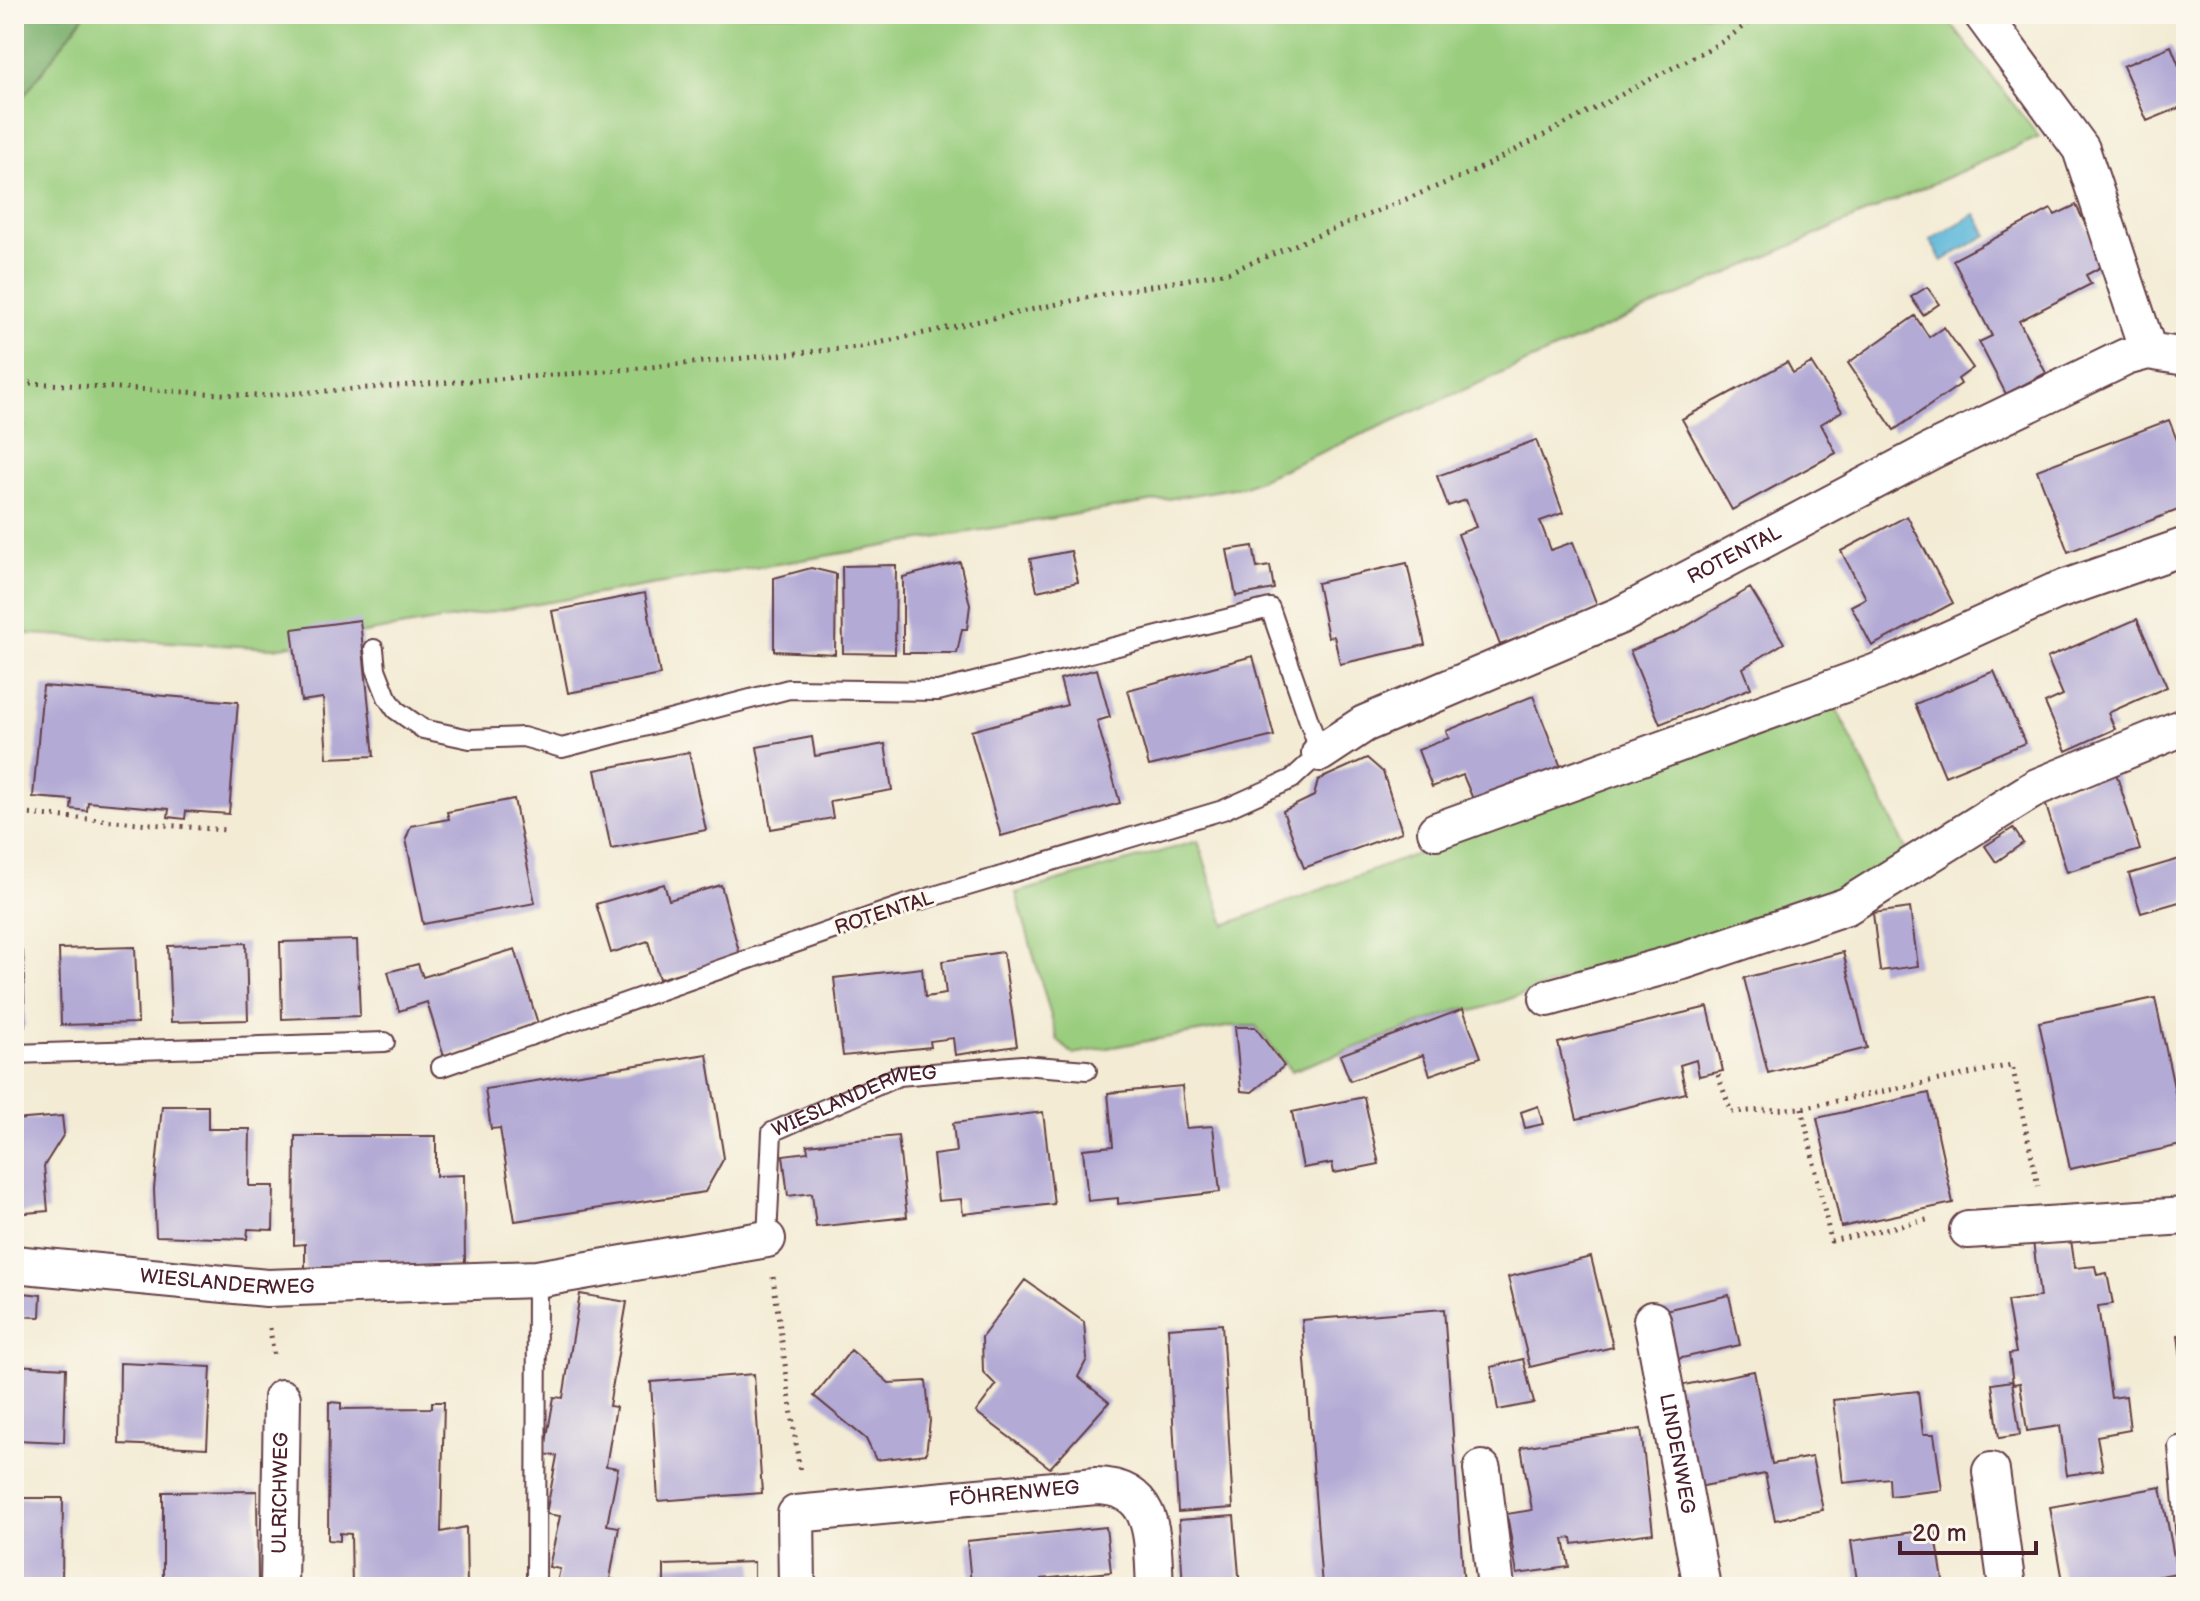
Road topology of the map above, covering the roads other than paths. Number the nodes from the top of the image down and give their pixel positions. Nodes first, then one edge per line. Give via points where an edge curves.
1 (1982, 14) edge
2 (2148, 351) junction
3 (2186, 357) edge
4 (2186, 546) edge
5 (374, 649) dead end
6 (2186, 726) edge
7 (1320, 753) junction
8 (1436, 831) dead end
9 (1548, 998) dead end
10 (385, 1042) dead end
11 (14, 1054) edge
12 (441, 1067) dead end
13 (1087, 1070) dead end
14 (2186, 1216) edge
15 (1968, 1230) road end
16 (767, 1239) joint
17 (14, 1264) edge
18 (537, 1279) junction
19 (1652, 1320) dead end
20 (282, 1398) road end
21 (2178, 1446) dead end
22 (1482, 1469) dead end
23 (1991, 1471) dead end
24 (2186, 1540) edge
25 (279, 1587) edge
26 (536, 1587) edge
27 (797, 1587) edge
28 (1155, 1587) edge
29 (1496, 1587) edge
30 (1702, 1587) edge
31 (2007, 1587) edge

1 - 2 street via 2081,149
2 - 3 street, ROTENTAL
2 - 7 street, ROTENTAL via 1931,451 1621,615 1364,724
4 - 8 street via 2054,592 1877,672
5 - 7 lane via 387,697 423,729 470,739 523,737 562,748 789,689 938,691 1270,608
6 - 9 street via 2037,787 1847,906 1683,961
7 - 12 lane, ROTENTAL via 1292,779 1223,810 904,905
10 - 11 lane
13 - 16 lane, WIESLANDERWEG via 1022,1065 899,1076 772,1132
14 - 15 street
16 - 18 street, WIESLANDERWEG
17 - 18 street, WIESLANDERWEG via 267,1288
18 - 26 lane
19 - 30 street, LINDENWEG
20 - 25 street, ULRICHWEG
21 - 24 lane
22 - 29 street
23 - 31 street
27 - 28 street, FÖHRENWEG via 796,1514 1096,1486 1134,1497 1149,1520

